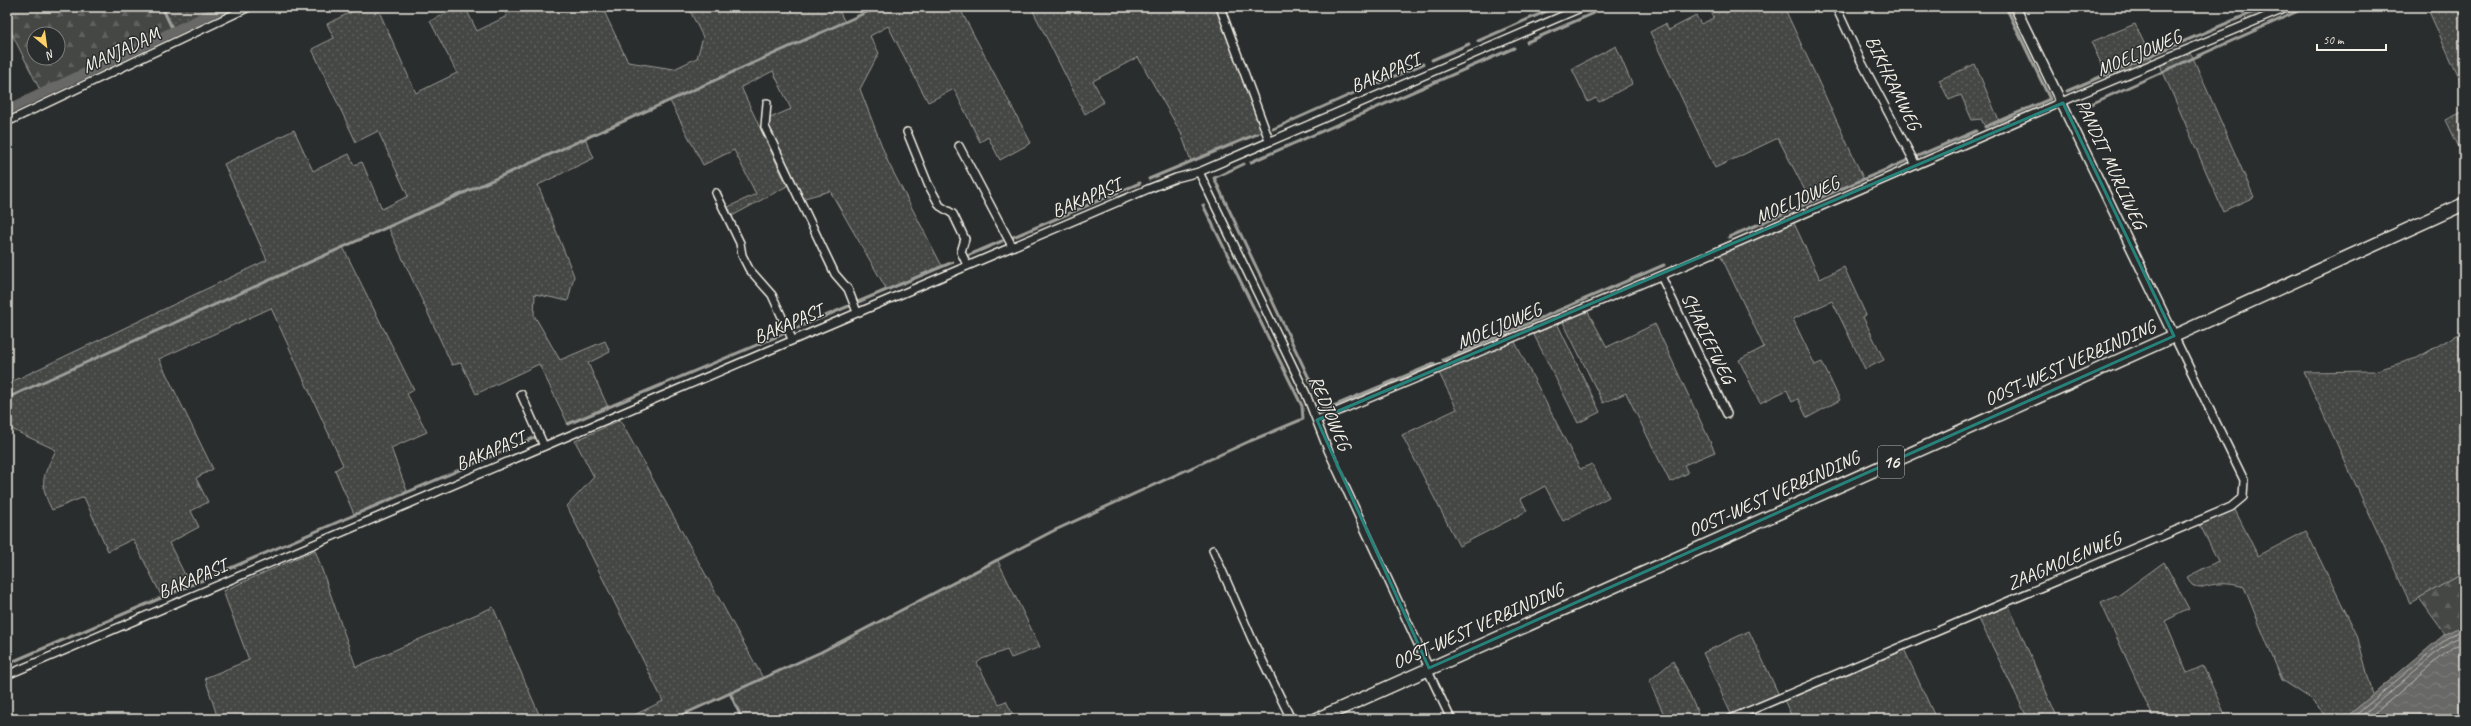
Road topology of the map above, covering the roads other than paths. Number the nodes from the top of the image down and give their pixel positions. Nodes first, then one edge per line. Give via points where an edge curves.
1 (249, 7) edge
2 (1220, 7) edge
3 (1583, 7) edge
4 (1836, 7) edge
5 (2015, 7) edge
6 (2289, 7) edge
7 (767, 103) dead end
8 (2063, 103) junction
9 (7, 122) edge
10 (907, 132) dead end
11 (1269, 140) junction
12 (959, 146) dead end
13 (1915, 163) junction
14 (1199, 172) junction
15 (716, 193) dead end
16 (2464, 204) edge
17 (1012, 246) junction
18 (967, 265) junction
19 (1661, 276) junction
20 (857, 312) junction
21 (2174, 336) junction
22 (792, 339) junction
23 (521, 394) dead end
24 (1727, 414) dead end
25 (1317, 420) junction
26 (544, 446) junction
27 (1213, 550) dead end
28 (1428, 668) junction
29 (7, 675) edge
30 (1291, 719) edge
31 (1317, 719) edge
32 (1452, 719) edge
33 (1730, 719) edge

1 - 9 street, MANJADAM
2 - 11 street
3 - 11 street, BAKAPASI
4 - 13 street, BIKHRAMWEG
5 - 8 street, PANDIT MURLIWEG
6 - 8 street, MOELJOWEG
7 - 20 street via 765,127 835,274 848,289
8 - 13 street, MOELJOWEG
8 - 21 street, PANDIT MURLIWEG
10 - 18 street via 940,206 953,214 966,239 961,252
11 - 14 street, BAKAPASI
12 - 17 street
13 - 19 street, MOELJOWEG
14 - 17 street, BAKAPASI via 1176,178
14 - 25 street, REDJOWEG
15 - 22 street via 740,243 742,255 749,269 772,295
16 - 21 main road, OOST-WEST VERBINDING / 16
17 - 18 street, BAKAPASI
18 - 20 street, BAKAPASI
19 - 24 street, SHARIEFWEG
19 - 25 street, MOELJOWEG
20 - 22 street, BAKAPASI
21 - 28 main road, OOST-WEST VERBINDING / 16
21 - 33 street, ZAAGMOLENWEG via 2244,480 2243,497 2231,507
22 - 26 street, BAKAPASI
23 - 26 street
25 - 28 street, REDJOWEG via 1328,450
26 - 29 street, BAKAPASI
27 - 30 street
28 - 31 main road, OOST-WEST VERBINDING / 16
28 - 32 street, REDJOWEG

